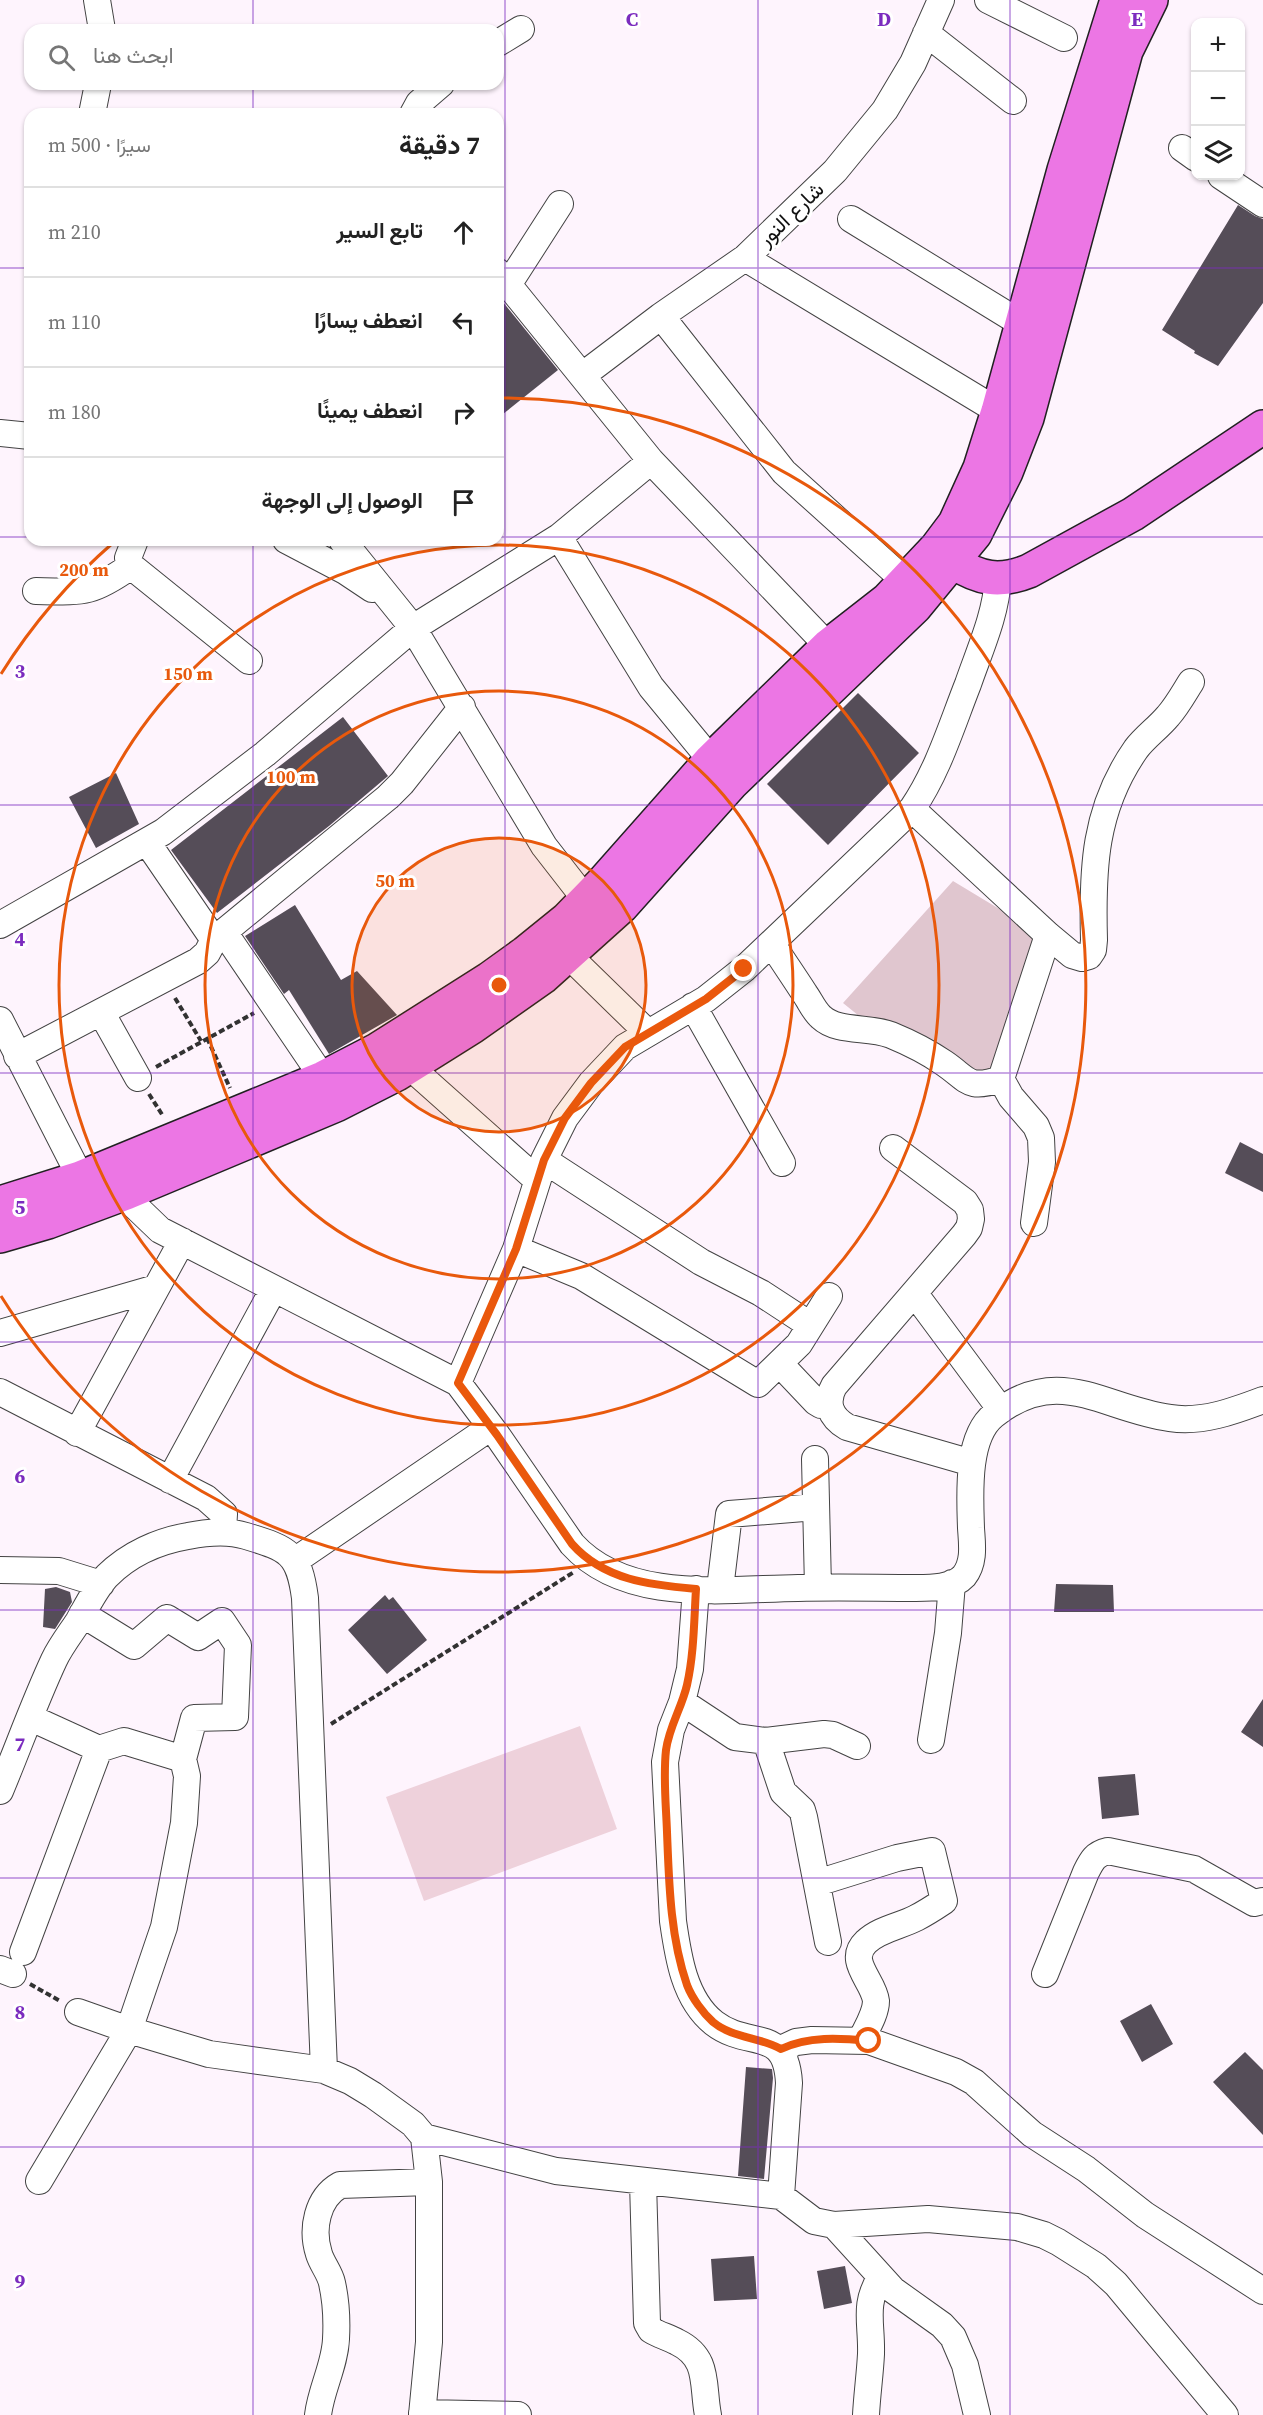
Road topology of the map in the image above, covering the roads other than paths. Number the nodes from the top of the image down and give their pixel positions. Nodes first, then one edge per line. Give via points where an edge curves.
1 (97, 0) edge
2 (941, 0) edge
3 (988, 0) edge
4 (1117, 0) edge
5 (1151, 0) edge
6 (101, 24) edge
7 (521, 29) dead end
8 (927, 33) junction
9 (1064, 38) dead end
10 (504, 39) edge
11 (97, 90) edge
12 (434, 90) edge
13 (1013, 101) dead end
14 (93, 108) edge
15 (416, 108) edge
16 (1227, 180) edge
17 (560, 204) dead end
18 (1263, 204) edge
19 (851, 219) dead end
20 (745, 258) junction
21 (504, 277) edge
22 (504, 279) edge
23 (661, 316) junction
24 (1023, 324) junction
25 (583, 375) junction
26 (998, 411) junction
27 (1263, 427) edge
28 (0, 433) edge
29 (24, 435) edge
30 (651, 461) junction
31 (559, 537) junction
32 (133, 546) edge
33 (297, 546) edge
34 (347, 546) edge
35 (953, 562) junction
36 (131, 566) junction
37 (998, 578) junction
38 (905, 581) junction
39 (36, 591) dead end
40 (396, 608) junction
41 (413, 628) junction
42 (828, 646) junction
43 (249, 661) dead end
44 (1191, 682) dead end
45 (462, 707) junction
46 (711, 760) junction
47 (912, 809) junction
48 (147, 842) junction
49 (586, 900) junction
50 (0, 925) edge
51 (1048, 935) junction
52 (219, 936) junction
53 (772, 944) junction
54 (568, 955) junction
55 (693, 1006) junction
56 (101, 1012) junction
57 (0, 1020) edge
58 (648, 1033) junction
59 (17, 1056) junction
60 (409, 1066) junction
61 (138, 1078) road end
62 (323, 1078) junction
63 (1001, 1080) junction
64 (893, 1148) dead end
65 (782, 1163) dead end
66 (540, 1169) junction
67 (121, 1178) junction
68 (87, 1191) junction
69 (0, 1203) edge
70 (1034, 1223) dead end
71 (0, 1236) edge
72 (182, 1241) junction
73 (516, 1249) junction
74 (156, 1288) junction
75 (273, 1290) junction
76 (915, 1294) junction
77 (829, 1296) dead end
78 (810, 1325) junction
79 (0, 1333) edge
80 (780, 1364) junction
81 (458, 1383) junction
82 (0, 1392) edge
83 (1263, 1400) edge
84 (829, 1405) junction
85 (1000, 1410) junction
86 (491, 1427) junction
87 (77, 1433) junction
88 (815, 1459) dead end
89 (972, 1462) junction
90 (170, 1480) junction
91 (816, 1507) junction
92 (223, 1531) junction
93 (296, 1560) junction
94 (0, 1570) edge
95 (952, 1583) junction
96 (101, 1584) junction
97 (818, 1587) junction
98 (708, 1589) junction
99 (82, 1614) junction
100 (682, 1702) junction
101 (31, 1718) junction
102 (931, 1740) dead end
103 (766, 1741) junction
104 (857, 1746) dead end
105 (99, 1749) junction
106 (183, 1759) junction
107 (0, 1791) edge
108 (817, 1883) junction
109 (1263, 1901) edge
110 (828, 1941) dead end
111 (12, 1965) edge
112 (1045, 1974) dead end
113 (78, 2012) road end
114 (129, 2030) junction
115 (861, 2040) junction
116 (781, 2049) junction
117 (324, 2070) junction
118 (424, 2137) junction
119 (39, 2181) dead end
120 (429, 2182) junction
121 (643, 2182) junction
122 (781, 2196) junction
123 (834, 2225) junction
124 (881, 2277) junction
125 (1263, 2291) edge
126 (422, 2414) edge
127 (318, 2415) edge
128 (518, 2415) edge
129 (708, 2415) edge
130 (866, 2415) edge
131 (977, 2415) edge
132 (1225, 2415) edge

1 - 6 street
2 - 8 street, شارع النور
3 - 9 street
4 - 24 main road via 1064,170
5 - 35 main road via 1126,51 1026,418 990,509
7 - 10 street
8 - 13 street
8 - 20 street, شارع النور via 885,110 860,142
11 - 14 street
12 - 15 street
16 - 18 street
17 - 21 street
19 - 24 street
20 - 23 street, شارع النور
20 - 26 street
22 - 25 street
23 - 25 street, شارع النور
23 - 38 street via 784,472
24 - 26 main road
25 - 30 street
26 - 38 main road via 980,468 955,523
27 - 37 main road via 1100,534 1029,571
28 - 29 street
30 - 31 street
30 - 42 street
31 - 41 street
31 - 46 street via 651,687
32 - 36 street via 128,558
33 - 40 street via 351,575
34 - 40 street
35 - 37 main road via 975,574
35 - 54 main road via 915,607 732,783 622,906
36 - 39 street via 104,585 82,592
36 - 43 street
37 - 47 street via 990,622 943,749
38 - 42 main road
40 - 41 street
41 - 45 street
41 - 48 street via 265,754
42 - 46 main road
44 - 51 street via 1168,716 1135,751 1106,806 1093,870 1093,950 1082,958 1072,955
45 - 49 street via 544,846
45 - 52 street via 388,797
46 - 49 main road
47 - 51 street
47 - 53 street
48 - 50 street
48 - 52 street
49 - 62 main road via 544,939 489,979 377,1050
51 - 63 street
52 - 56 street via 198,961
52 - 62 street via 272,1003
53 - 55 street via 724,986
53 - 63 street via 819,1016 831,1025 890,1035 945,1064 970,1083
54 - 58 street
54 - 60 main road via 472,1027
55 - 58 street
55 - 65 street
56 - 59 street
56 - 61 street
57 - 59 street
58 - 66 street via 625,1047 591,1083 565,1118
59 - 68 street
60 - 66 street
60 - 67 main road via 336,1105
62 - 67 main road via 176,1137
63 - 70 street via 1041,1138
64 - 76 street via 965,1202 970,1210 969,1228
66 - 73 street
66 - 78 street via 761,1293
67 - 68 main road
67 - 72 street via 135,1206 147,1219
68 - 69 main road
68 - 71 main road
72 - 74 street
72 - 75 street
73 - 80 street via 581,1275 758,1384
73 - 81 street
74 - 79 street
74 - 87 street
75 - 81 street
75 - 90 street
76 - 84 street via 834,1386
76 - 85 street
77 - 78 street
78 - 80 street
80 - 84 street via 816,1401
81 - 86 street
82 - 87 street
83 - 85 street via 1232,1412 1170,1419 1096,1396 1059,1391 1017,1398
84 - 89 street via 838,1422 847,1427
85 - 89 street via 979,1435
86 - 93 street
86 - 98 street via 572,1544 591,1562 651,1584
87 - 90 street
88 - 91 street
89 - 95 street via 971,1563 963,1576
90 - 92 street via 217,1506 224,1514
91 - 97 street
91 - 98 street via 729,1514
92 - 93 street via 277,1546
92 - 96 street via 169,1539 149,1547 126,1560
93 - 117 street via 305,1598
94 - 96 street via 59,1571
95 - 97 street via 916,1588
95 - 102 street
96 - 99 street
97 - 98 street
98 - 100 street
99 - 101 street via 55,1658
99 - 106 street via 134,1646 167,1618 198,1637 222,1621 238,1645 235,1717 194,1718
100 - 103 street via 735,1737
100 - 116 street via 667,1747 665,1789 673,1921 683,1970 688,1987 713,2022 725,2030
101 - 105 street
101 - 107 street
103 - 104 street via 824,1734
103 - 108 street via 783,1792 802,1810
105 - 106 street via 124,1741
105 - 111 street
106 - 114 street via 188,1776 184,1824 164,1927
108 - 110 street
108 - 115 street via 932,1851 944,1901 915,1919 876,1935 860,1950 858,1961 876,2001
109 - 112 street via 1254,1903 1183,1865 1108,1851 1098,1853 1086,1872
113 - 114 street
114 - 117 street via 209,2054
114 - 119 street
115 - 116 street via 812,2040
115 - 125 street via 956,2072 974,2082 1032,2134 1086,2169 1145,2215
116 - 122 street via 789,2066
117 - 118 street via 350,2081 402,2114
118 - 120 street
118 - 121 street via 547,2169
120 - 126 street via 429,2342
120 - 127 street via 340,2185 330,2190 321,2203 317,2240 319,2254 332,2280 336,2336 334,2360
121 - 122 street
121 - 129 street via 648,2323 651,2330 695,2355 704,2373
122 - 123 street via 814,2221
123 - 124 street
123 - 132 street via 951,2220 1017,2227 1044,2235 1096,2265 1116,2284
124 - 130 street via 869,2303 871,2350
124 - 131 street via 953,2337 965,2365
126 - 128 street

